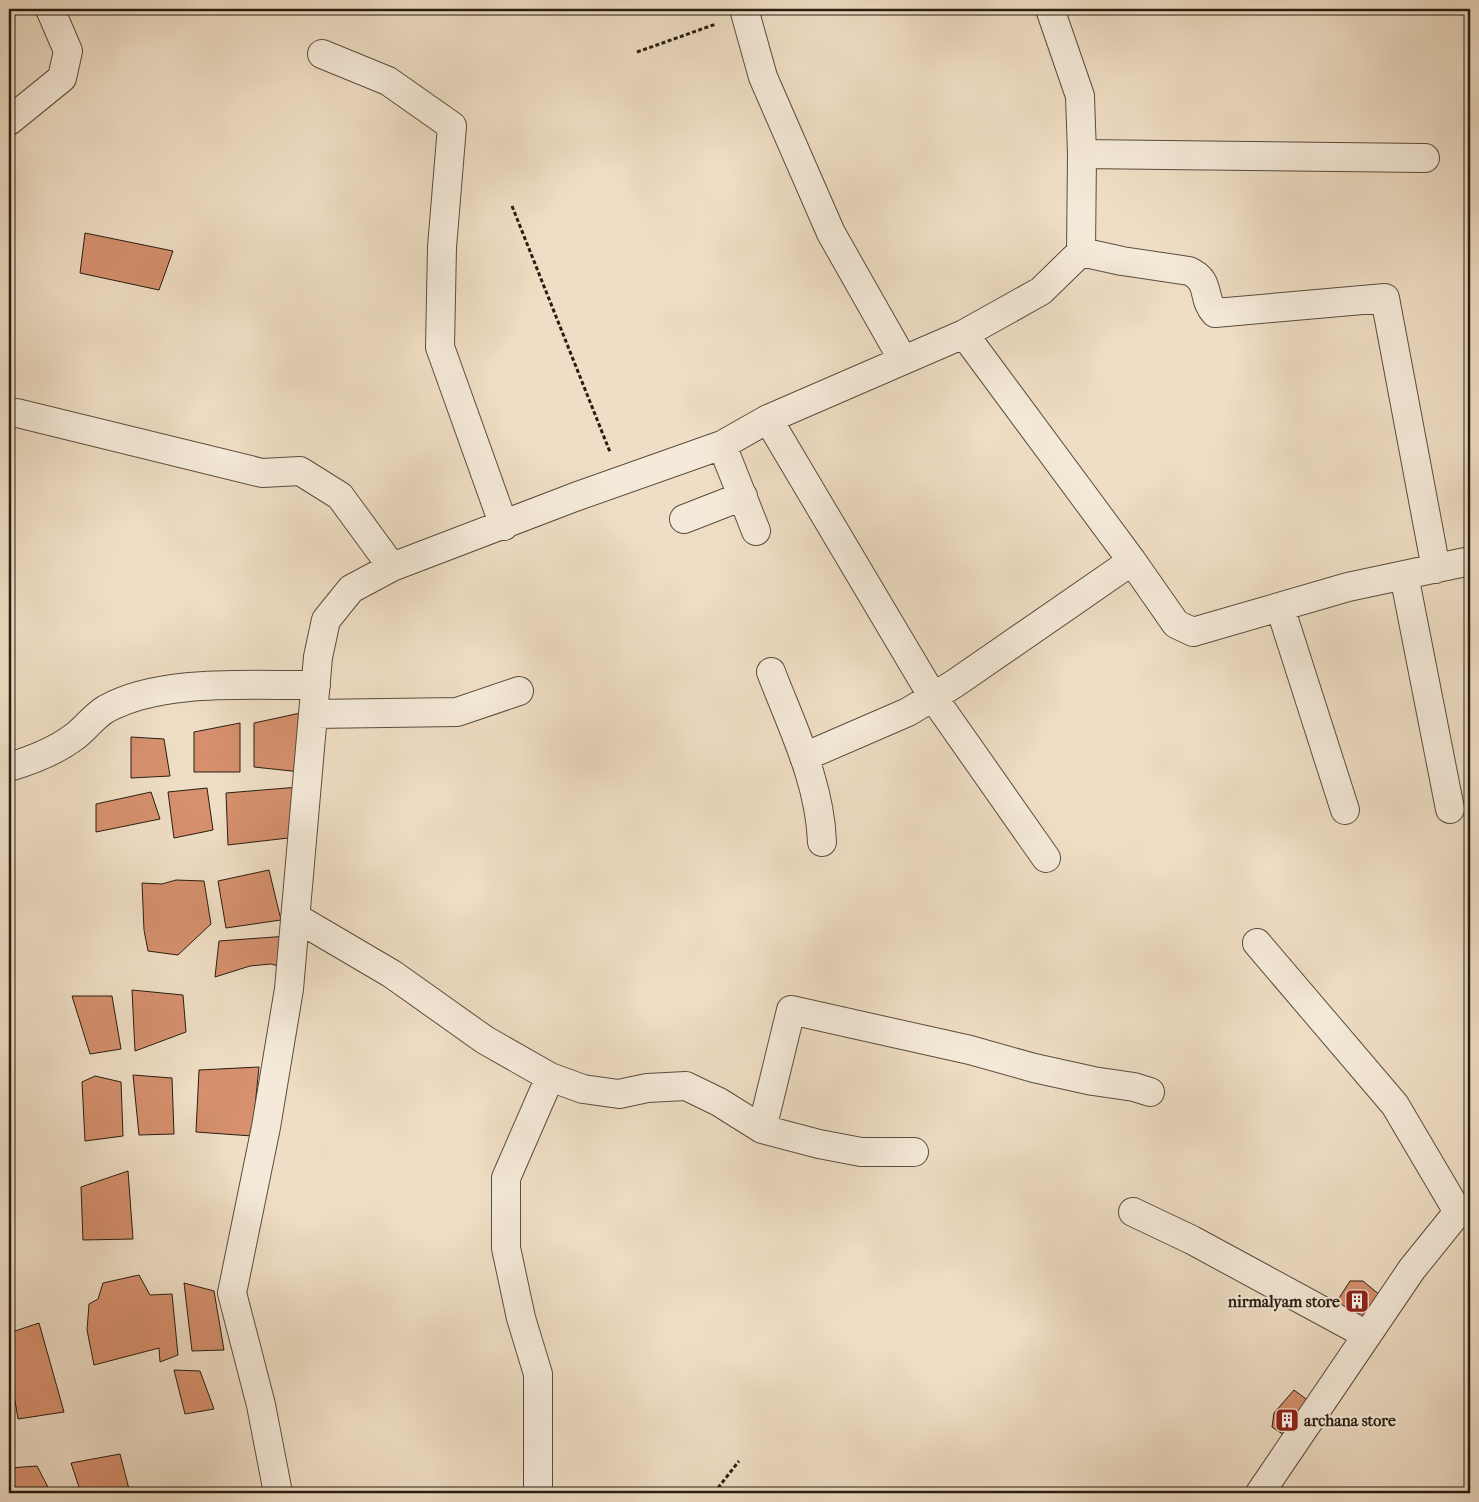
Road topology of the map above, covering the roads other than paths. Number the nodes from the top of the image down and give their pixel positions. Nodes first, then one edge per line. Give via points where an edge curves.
1 (50, 9) edge
2 (1050, 9) edge
3 (744, 11) edge
4 (322, 54) dead end
5 (9, 121) edge
6 (1082, 154) junction
7 (1425, 158) dead end
8 (1081, 252) junction
9 (964, 334) junction
10 (903, 360) junction
11 (17, 413) dead end
12 (768, 419) junction
13 (722, 445) junction
14 (742, 496) junction
15 (684, 518) dead end
16 (504, 526) junction
17 (756, 531) dead end
18 (1132, 561) junction
19 (1470, 561) edge
20 (392, 568) junction
21 (1436, 569) junction
22 (1404, 575) junction
23 (1280, 607) junction
24 (771, 672) dead end
25 (316, 685) junction
26 (519, 691) dead end
27 (933, 697) junction
28 (313, 714) junction
29 (804, 757) junction
30 (9, 767) edge
31 (1450, 809) dead end
32 (1345, 810) dead end
33 (822, 842) dead end
34 (1046, 858) dead end
35 (296, 917) junction
36 (1257, 943) dead end
37 (550, 1077) junction
38 (1150, 1092) dead end
39 (762, 1129) junction
40 (914, 1152) dead end
41 (1464, 1210) edge
42 (1133, 1212) dead end
43 (1367, 1335) junction
44 (278, 1493) edge
45 (538, 1493) edge
46 (1260, 1493) edge

1 - 5 street via 68,51 62,78
2 - 6 street via 1080,96
3 - 10 street via 763,77 831,233
4 - 16 street via 388,81 452,126 442,247 440,347
6 - 7 street
6 - 8 street
8 - 9 street via 1041,291
8 - 21 street via 1198,275 1204,283 1210,308 1215,313 1385,298
9 - 10 street
9 - 18 street
10 - 12 street
11 - 20 street via 262,473 300,471 340,496
12 - 13 street
12 - 27 street
13 - 14 street
13 - 16 street
14 - 15 street
14 - 17 street
16 - 20 street
18 - 23 street via 1176,624 1193,632
18 - 27 street
19 - 21 street
20 - 25 street via 351,589 326,620
21 - 22 street
22 - 23 street
22 - 31 street
23 - 32 street
24 - 29 street
25 - 28 street
25 - 30 street via 190,687 140,694 104,710 74,737 44,756
26 - 28 street via 457,712
27 - 29 street via 908,712
27 - 34 street
28 - 35 street
29 - 33 street via 822,823
35 - 37 street via 392,974 485,1040
35 - 44 street via 272,1087 232,1293 261,1406
36 - 41 street via 1396,1104
37 - 39 street via 584,1089 618,1094 647,1088 686,1086 720,1102
37 - 45 street via 506,1178 506,1248 521,1318 538,1374
38 - 39 street via 791,1010
39 - 40 street via 861,1152
41 - 43 street via 1412,1269
42 - 43 street via 1192,1240
43 - 46 street

